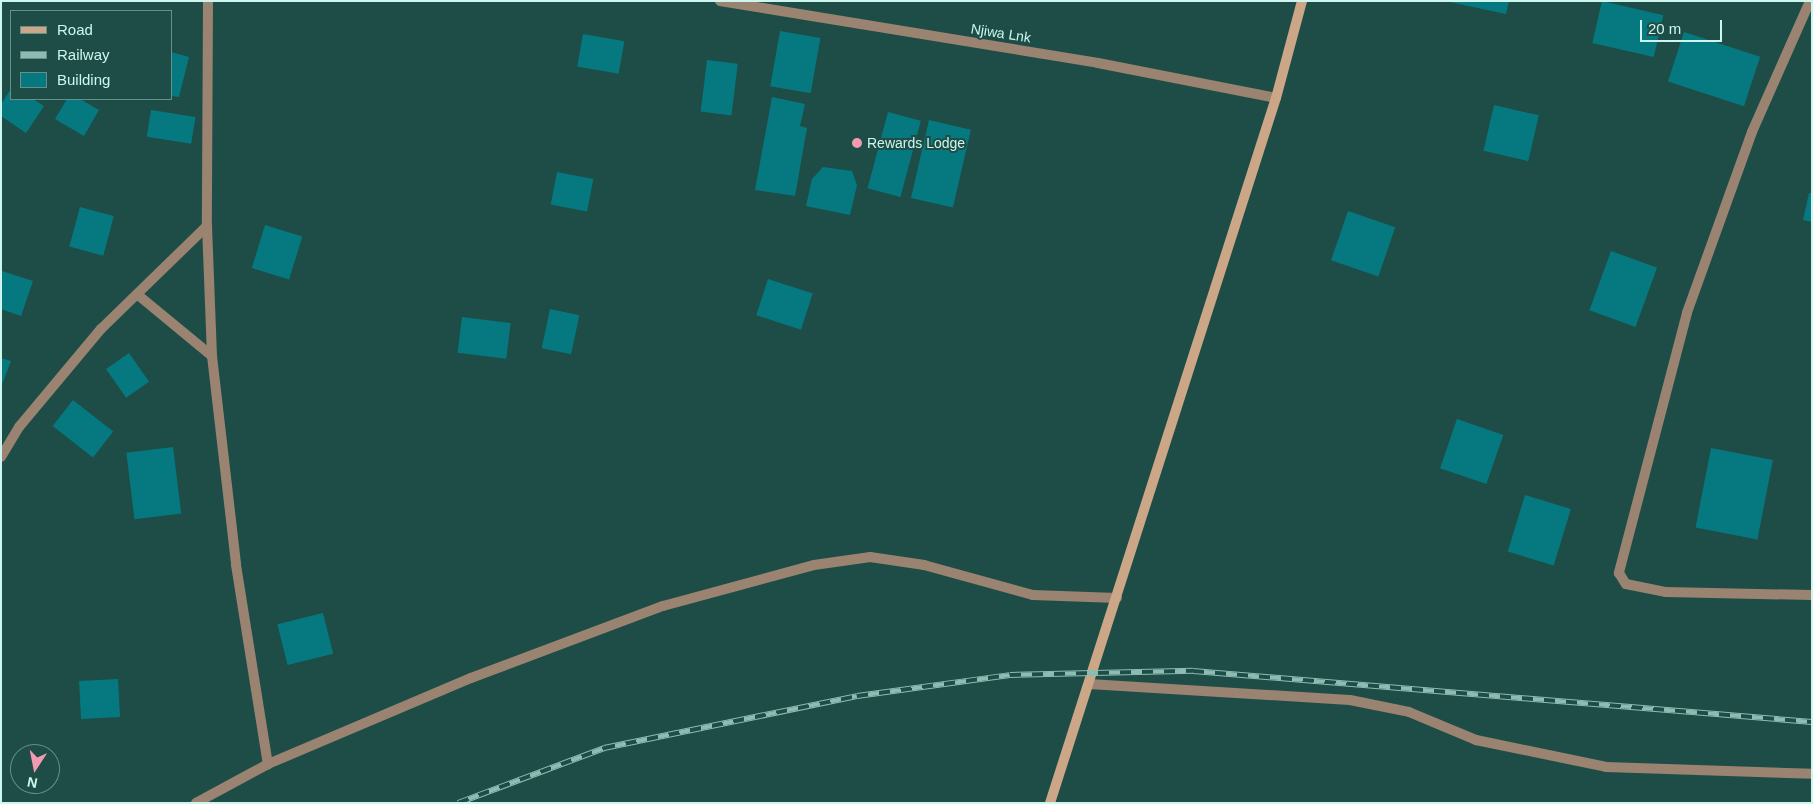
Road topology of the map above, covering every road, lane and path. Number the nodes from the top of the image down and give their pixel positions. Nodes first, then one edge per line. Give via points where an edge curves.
1 (208, 1) edge
2 (720, 1) edge
3 (1302, 1) edge
4 (1810, 1) edge
5 (1276, 98) junction
6 (207, 226) junction
7 (138, 295) junction
8 (212, 356) junction
9 (1, 456) edge
10 (1812, 595) edge
11 (1117, 598) junction
12 (1089, 684) junction
13 (268, 764) junction
14 (1812, 774) edge
15 (196, 803) edge
16 (1050, 803) edge

1 - 6 street
2 - 5 street, Njiwa Lnk via 1098,63
3 - 5 main road
4 - 10 street via 1752,132 1687,313 1619,573 1626,584 1666,592
5 - 11 main road
6 - 7 street
6 - 8 street
7 - 8 street
7 - 9 street via 101,329 19,428
8 - 13 street via 236,565
11 - 12 main road
11 - 13 street via 1033,595 924,565 870,557 814,565 663,606 471,678
12 - 14 street via 1350,700 1409,712 1476,740 1606,767
12 - 16 main road
13 - 15 street

